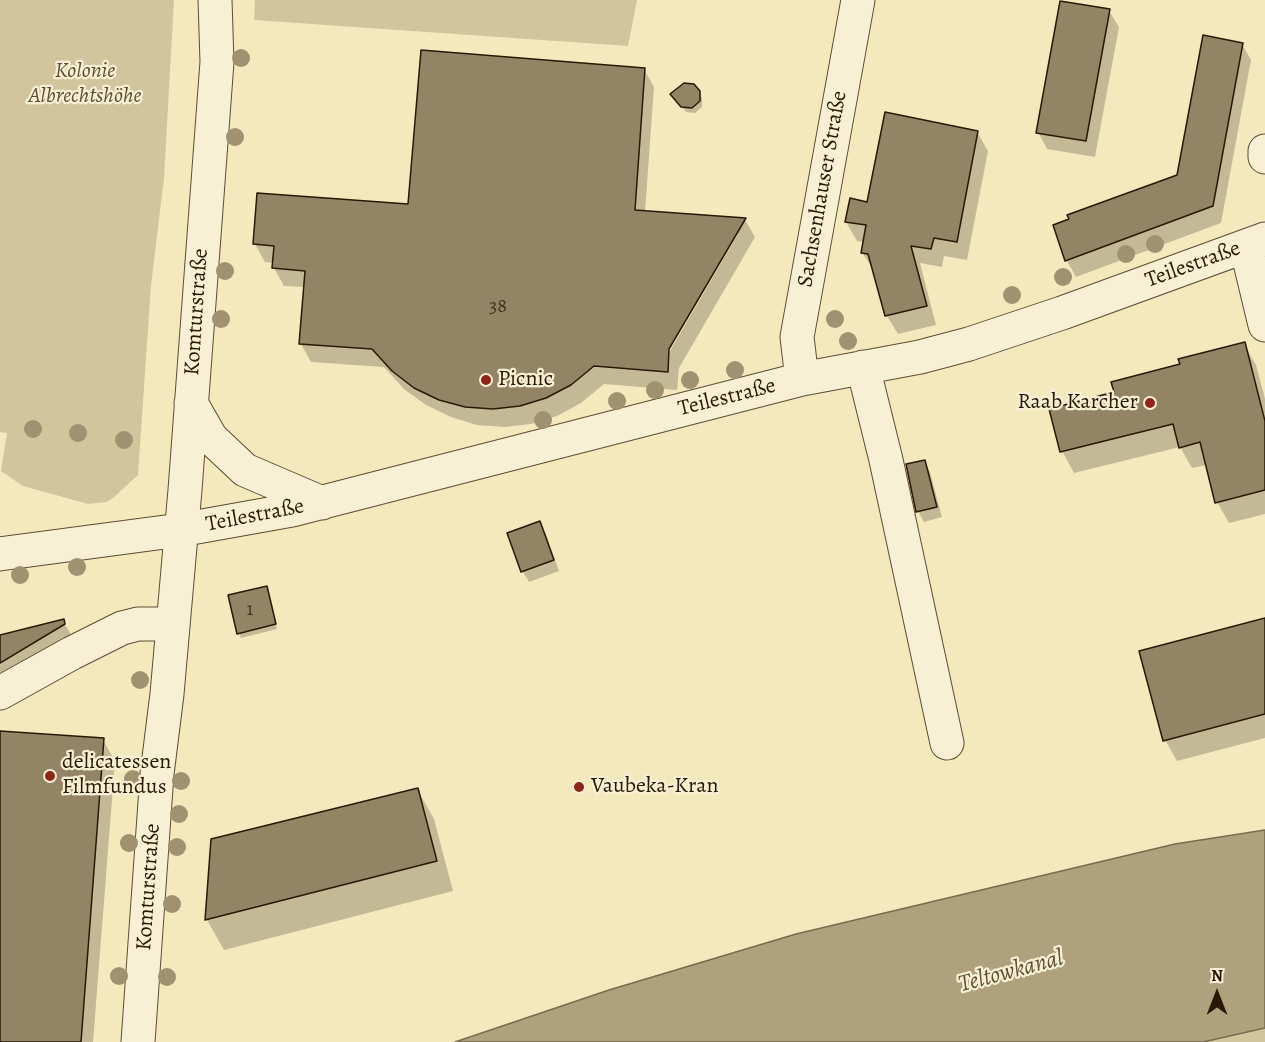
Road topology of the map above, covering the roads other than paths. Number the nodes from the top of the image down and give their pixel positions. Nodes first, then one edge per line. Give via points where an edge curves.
1 (215, 0) edge
2 (858, 0) edge
3 (1265, 152) edge
4 (1265, 157) edge
5 (1256, 242) edge
6 (1263, 310) edge
7 (862, 367) junction
8 (802, 379) junction
9 (191, 403) junction
10 (322, 503) junction
11 (180, 530) junction
12 (0, 554) edge
13 (172, 624) junction
14 (0, 693) edge
15 (947, 743) dead end
16 (138, 1042) edge

1 - 9 street, Komturstraße via 217,62
2 - 8 street, Sachsenhauser Straße via 797,337
3 - 4 street
5 - 6 street
5 - 7 street, Teilestraße via 969,344
7 - 8 street, Teilestraße
7 - 15 street
8 - 10 street, Teilestraße
9 - 10 street via 211,438 245,470
9 - 11 street, Komturstraße
10 - 11 street, Teilestraße
11 - 12 street, Teilestraße
11 - 13 street, Komturstraße
13 - 14 street via 122,628
13 - 16 street, Komturstraße

